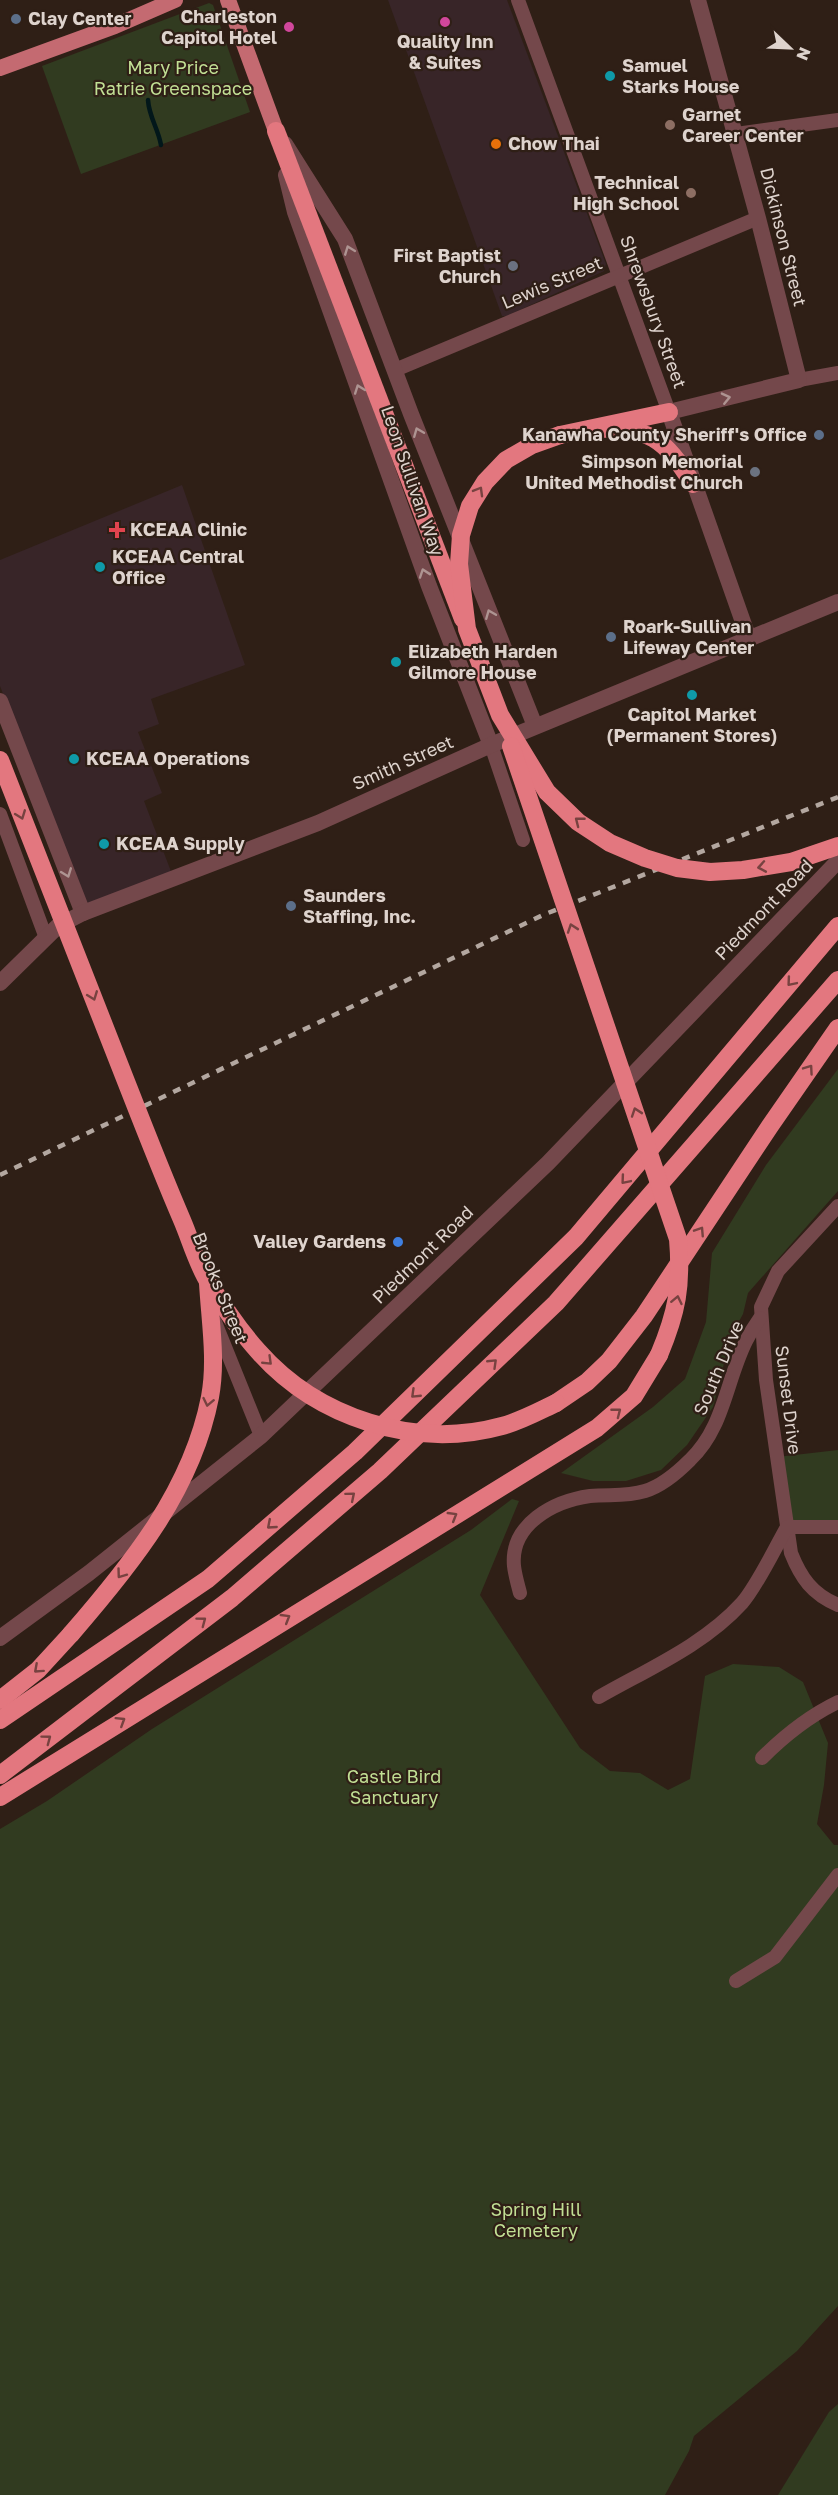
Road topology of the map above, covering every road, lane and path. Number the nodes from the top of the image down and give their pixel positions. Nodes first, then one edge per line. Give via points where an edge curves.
1 (175, 0) edge
2 (228, 0) edge
3 (518, 0) edge
4 (698, 0) edge
5 (0, 68) edge
6 (838, 120) edge
7 (276, 130) junction
8 (736, 134) junction
9 (758, 218) junction
10 (619, 275) junction
11 (395, 370) junction
12 (838, 374) edge
13 (799, 380) junction
14 (669, 412) junction
15 (595, 429) junction
16 (693, 484) junction
17 (838, 602) edge
18 (467, 629) junction
19 (749, 639) junction
20 (0, 701) edge
21 (500, 715) junction
22 (535, 726) junction
23 (491, 745) junction
24 (0, 760) edge
25 (0, 814) edge
26 (523, 840) dead end
27 (838, 846) edge
28 (838, 861) edge
29 (83, 913) junction
30 (833, 932) edge
31 (46, 938) junction
32 (838, 980) edge
33 (0, 982) edge
34 (838, 1028) edge
35 (147, 1153) dead end
36 (838, 1206) edge
37 (208, 1281) junction
38 (760, 1318) junction
39 (261, 1436) junction
40 (787, 1527) junction
41 (838, 1527) edge
42 (520, 1593) dead end
43 (838, 1605) edge
44 (0, 1638) edge
45 (599, 1697) dead end
46 (0, 1700) edge
47 (838, 1702) edge
48 (0, 1720) edge
49 (762, 1758) dead end
50 (0, 1775) edge
51 (0, 1797) edge
52 (838, 1875) edge
53 (736, 1981) dead end

1 - 5 main road
2 - 7 main road, Leon Sullivan Way
3 - 10 street, Shrewsbury Street
4 - 8 street, Dickinson Street
6 - 8 street
11 -> 7 street, Leon Sullivan Way via 345,239
7 - 18 highway, bridge
23 -> 7 street, Leon Sullivan Way via 429,586 298,222
8 - 9 street, Dickinson Street
9 - 10 street, Lewis Street
9 - 13 street, Dickinson Street
10 - 11 street, Lewis Street
10 - 14 street, Shrewsbury Street
22 -> 11 street, Leon Sullivan Way
12 - 13 street
14 -> 13 street
14 - 15 highway
14 - 16 street, Shrewsbury Street
15 - 16 highway via 643,432 668,447
18 -> 15 highway, bridge via 459,564 461,535 485,482 506,460 532,445
16 - 19 street, Shrewsbury Street
17 - 19 street, Smith Street
18 - 21 highway, bridge
19 - 22 street, Smith Street
20 -> 29 street
27 -> 21 highway, bridge via 791,862 743,870 677,868 645,858 610,843 578,822 547,792
51 -> 21 highway, bridge via 597,1428 634,1396 658,1355 679,1295 678,1239
22 - 23 street, Smith Street
23 - 26 street, Leon Sullivan Way
23 - 29 street, Smith Street via 318,823
24 -> 37 highway, bridge
25 - 31 street
28 - 39 street, Piedmont Road via 548,1163
29 - 31 street, Smith Street via 58,926
30 -> 48 highway via 576,1237 355,1452 208,1579
31 - 33 street, Smith Street
50 -> 32 highway via 232,1598 389,1463 556,1303
37 -> 34 highway, bridge via 257,1351 323,1403 347,1415 385,1428 445,1433 478,1431 524,1418 587,1382 609,1361 644,1316
35 - 39 street, Brooks Street
36 - 38 street, Sunset Drive via 778,1271 764,1296
37 -> 46 highway, bridge via 213,1358 210,1395 182,1481 157,1525 111,1589 38,1670
38 - 40 street, Sunset Drive
38 - 42 street, South Drive via 745,1342 714,1427 692,1458 669,1479 647,1491 571,1500 534,1518 515,1551
39 - 44 street, Piedmont Road via 89,1573
40 - 41 street
40 - 43 street, Sunset Drive via 800,1575 810,1588
40 - 45 street via 744,1601 710,1634
47 - 49 street via 786,1734
52 - 53 street via 775,1958

